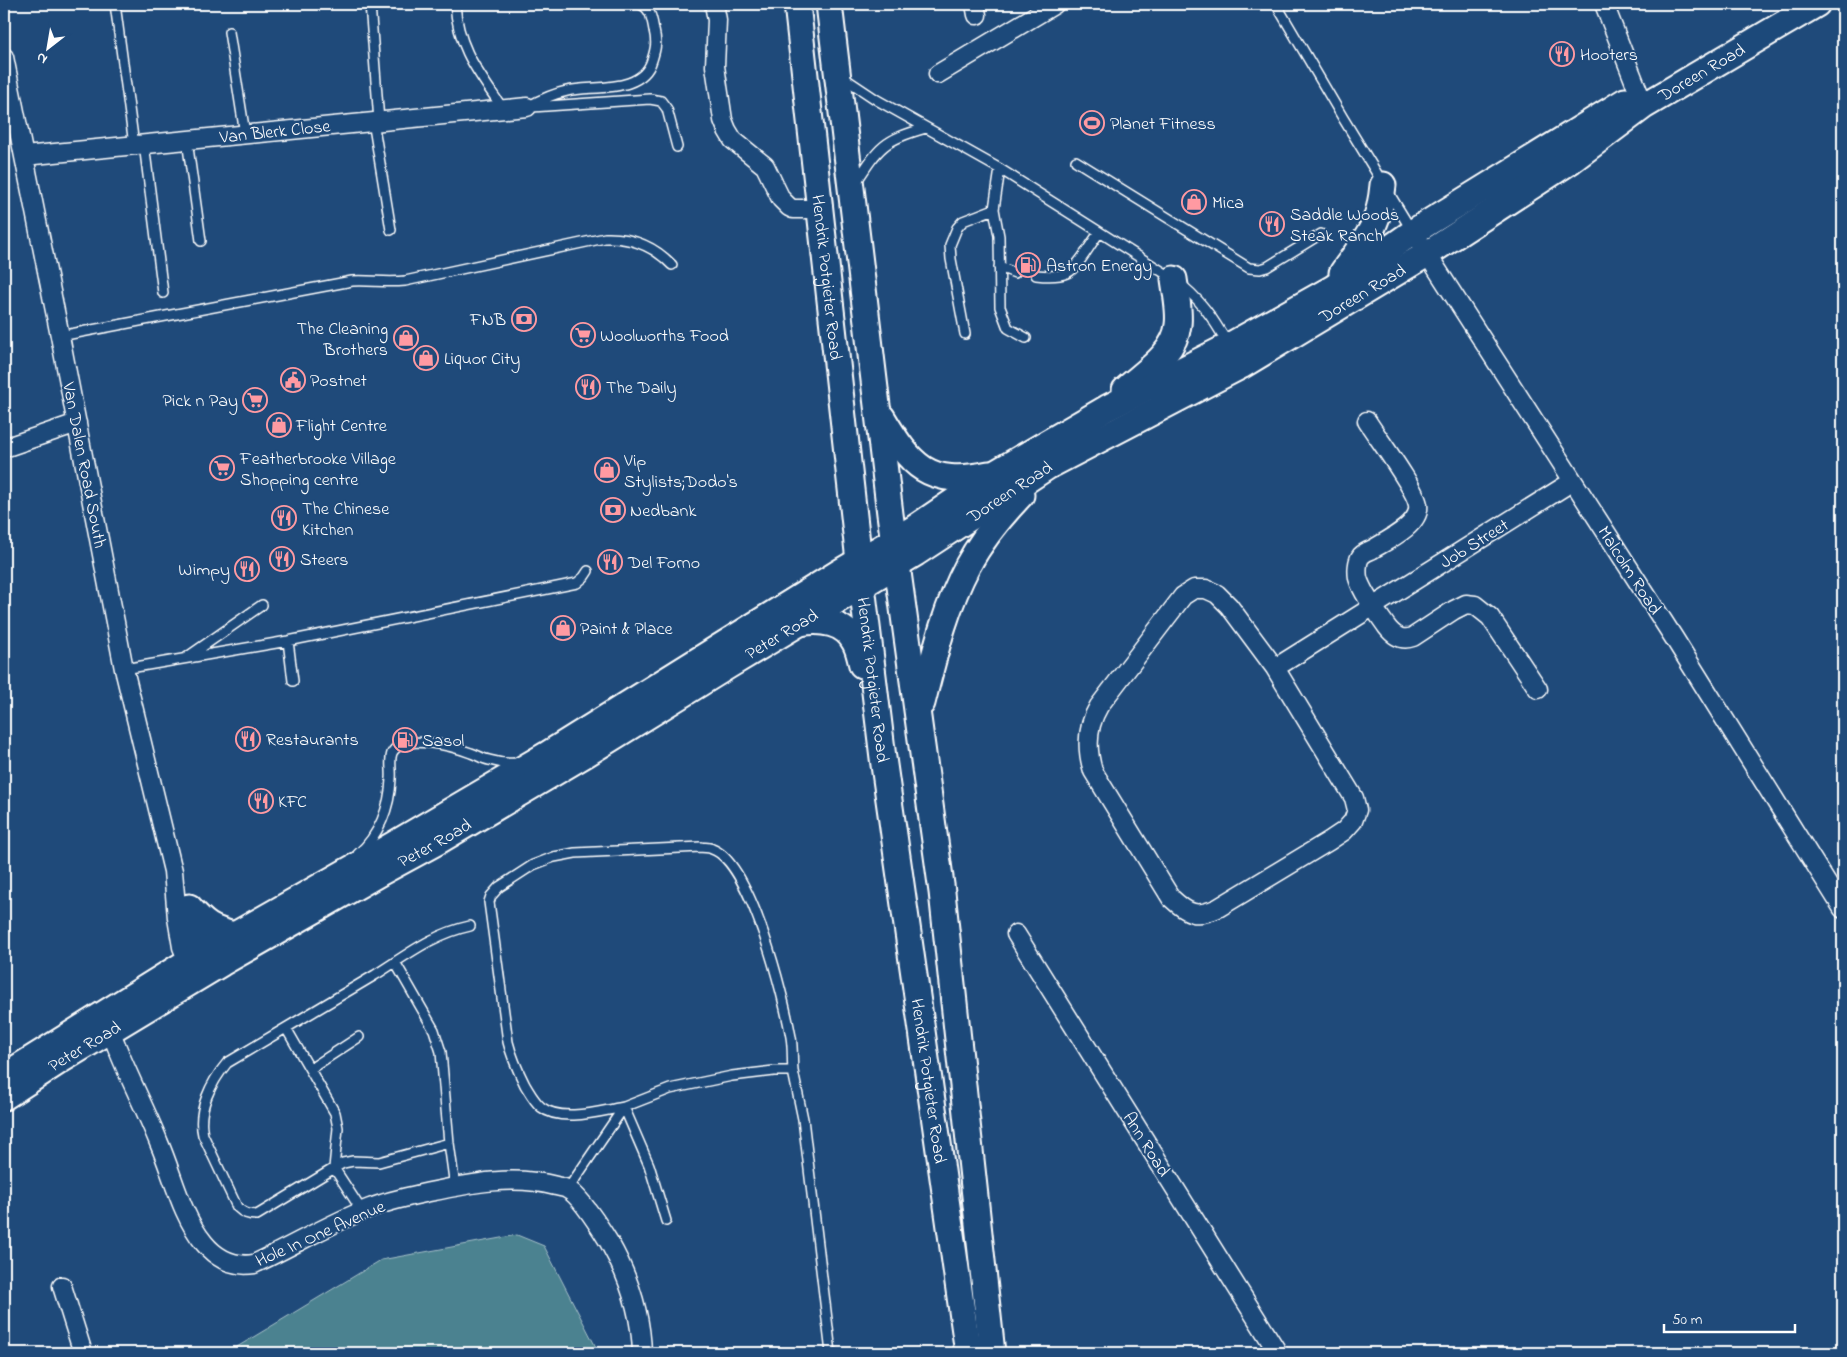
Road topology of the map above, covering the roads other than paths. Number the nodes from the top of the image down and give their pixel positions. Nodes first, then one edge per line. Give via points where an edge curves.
1 (115, 4) edge
2 (370, 4) edge
3 (455, 4) edge
4 (640, 4) edge
5 (714, 4) edge
6 (797, 4) edge
7 (829, 4) edge
8 (1055, 4) edge
9 (1276, 4) edge
10 (1604, 4) edge
11 (1791, 4) edge
12 (1817, 4) edge
13 (229, 32) dead end
14 (4, 57) edge
15 (837, 73) junction
16 (938, 74) dead end
17 (1641, 100) junction
18 (527, 107) junction
19 (503, 108) junction
20 (376, 121) junction
21 (926, 128) junction
22 (245, 134) junction
23 (187, 140) junction
24 (139, 144) junction
25 (677, 148) dead end
26 (24, 156) junction
27 (1076, 161) dead end
28 (1000, 169) junction
29 (1383, 185) junction
30 (850, 192) junction
31 (820, 209) junction
32 (994, 209) junction
33 (391, 230) dead end
34 (1413, 232) junction
35 (1099, 233) junction
36 (1321, 234) dead end
37 (201, 241) dead end
38 (1428, 254) junction
39 (672, 265) dead end
40 (998, 267) junction
41 (1015, 273) dead end
42 (1036, 275) dead end
43 (1174, 279) junction
44 (1333, 288) junction
45 (163, 293) dead end
46 (965, 334) dead end
47 (60, 336) junction
48 (1026, 338) dead end
49 (1235, 356) junction
50 (1107, 408) junction
51 (878, 410) junction
52 (1367, 421) dead end
53 (76, 423) junction
54 (4, 448) edge
55 (1047, 467) junction
56 (997, 472) junction
57 (1573, 481) junction
58 (895, 552) junction
59 (588, 571) dead end
60 (860, 573) junction
61 (262, 605) dead end
62 (1373, 605) junction
63 (797, 624) junction
64 (288, 641) junction
65 (184, 659) junction
66 (1275, 668) junction
67 (124, 669) junction
68 (293, 681) dead end
69 (1538, 689) dead end
70 (918, 716) junction
71 (883, 758) junction
72 (533, 762) junction
73 (173, 871) junction
74 (326, 882) junction
75 (189, 907) junction
76 (1843, 909) edge
77 (470, 926) dead end
78 (1016, 934) dead end
79 (234, 935) junction
80 (395, 962) junction
81 (200, 966) junction
82 (107, 1022) junction
83 (286, 1028) junction
84 (359, 1037) dead end
85 (310, 1069) junction
86 (793, 1072) junction
87 (4, 1076) edge
88 (4, 1097) edge
89 (624, 1107) junction
90 (450, 1143) junction
91 (334, 1168) junction
92 (456, 1187) junction
93 (568, 1189) junction
94 (362, 1211) junction
95 (666, 1220) dead end
96 (62, 1286) dead end
97 (83, 1353) edge
98 (642, 1353) edge
99 (832, 1353) edge
100 (968, 1353) edge
101 (992, 1353) edge
102 (1278, 1353) edge

1 - 24 lane
2 - 20 lane
3 - 19 lane via 460,39 470,61
4 - 18 lane via 652,16 657,44 650,66 641,77 624,85 567,91
5 - 31 street via 717,20 715,66 727,130 733,140 765,166 781,199 789,207
6 - 31 main road, Hendrik Potgieter Road
7 - 15 main road, Hendrik Potgieter Road
8 - 16 street
9 - 29 lane
10 - 17 street
11 - 17 main road, Doreen Road
12 - 17 main road, Doreen Road
13 - 22 lane
14 - 26 street, Van Dalen Road South
15 - 21 lane
15 - 30 main road, Hendrik Potgieter Road
17 - 34 main road, Doreen Road
17 - 38 main road, Doreen Road via 1572,160
18 - 19 street, Van Blerk Close
18 - 25 lane via 661,101 667,109
19 - 20 street, Van Blerk Close
20 - 22 street, Van Blerk Close
20 - 33 lane
21 - 28 lane
21 - 30 lane via 901,135 885,144
22 - 23 street, Van Blerk Close
23 - 24 street, Van Blerk Close
23 - 37 lane
24 - 26 street, Van Blerk Close
24 - 45 lane
26 - 47 street, Van Dalen Road South
27 - 36 lane via 1255,270 1267,267
28 - 32 lane
28 - 35 lane
29 - 34 lane
29 - 44 main road via 1377,222
30 - 51 main road, Hendrik Potgieter Road
31 - 60 main road, Hendrik Potgieter Road
32 - 40 lane via 999,236
32 - 46 lane via 963,221 950,245
34 - 38 street, Malcolm Road
34 - 44 main road, Doreen Road
35 - 42 lane via 1067,273
35 - 43 lane
38 - 49 main road, Doreen Road
38 - 57 street, Malcolm Road
39 - 47 lane via 661,253 648,247 605,238 405,281 352,281
40 - 41 lane
40 - 48 lane via 1003,317 1008,328
43 - 49 lane via 1208,312
43 - 50 main road via 1178,326 1172,343
44 - 49 main road, Doreen Road
47 - 53 street, Van Dalen Road South
49 - 50 main road, Doreen Road
49 - 55 main road, Doreen Road
50 - 56 main road, Doreen Road
51 - 56 main road via 906,455 930,473 944,478 970,478
51 - 58 main road, Hendrik Potgieter Road
52 - 62 street via 1413,492 1418,506 1416,517 1406,528 1361,556 1358,576
53 - 54 street
53 - 67 street, Van Dalen Road South
55 - 58 main road, Doreen Road via 916,553
55 - 70 main road via 1006,511 967,566 945,616
56 - 58 main road, Doreen Road
57 - 62 street, Job Street
57 - 76 street, Malcolm Road
58 - 60 main road
58 - 70 main road, Hendrik Potgieter Road
59 - 64 lane via 577,583
60 - 63 main road, Peter Road
60 - 71 main road, Hendrik Potgieter Road
60 - 72 main road, Peter Road
61 - 65 lane
62 - 66 street, Job Street
62 - 69 street via 1388,629 1397,637 1406,639 1466,604 1475,605 1490,617
63 - 71 main road via 824,621 843,629 856,643
63 - 81 main road, Peter Road via 493,810
64 - 65 lane
64 - 68 lane
65 - 67 lane
66 - 66 street via 1354,798 1357,810 1353,821 1329,841 1218,908 1194,915 1172,898 1093,770 1088,756 1093,716 1183,596 1194,590 1206,589 1217,594
67 - 73 street, Van Dalen Road South
70 - 101 main road, Hendrik Potgieter Road via 942,892
71 - 100 main road, Hendrik Potgieter Road
72 - 74 main road, Peter Road
72 - 74 lane via 501,763 431,743 403,744 395,748 391,790 376,833
73 - 75 street, Van Dalen Road South
73 - 81 street, Van Dalen Road South via 182,947
74 - 79 main road, Peter Road
75 - 79 main road via 214,930
75 - 81 street, Van Dalen Road South
77 - 80 lane via 435,937
78 - 102 street, Ann Road
79 - 81 main road, Peter Road
80 - 83 lane
80 - 90 lane via 437,1038
81 - 82 main road, Peter Road
82 - 87 main road, Peter Road
82 - 88 main road, Peter Road via 62,1060
82 - 94 street, Hole In One Avenue via 187,1214 196,1232 213,1252 231,1263 242,1266 254,1264
83 - 85 lane
83 - 91 lane via 227,1063 218,1074 202,1112 200,1124 203,1135 237,1207 250,1215 257,1215
84 - 85 lane
85 - 91 lane via 338,1120
86 - 89 lane via 732,1076 670,1089
86 - 89 lane via 791,1039 779,982 748,894 729,862 713,849 701,847 575,853 554,857 504,884 488,902 512,1059 533,1099 549,1112 574,1115
86 - 99 lane via 803,1119
89 - 93 lane
89 - 95 lane via 649,1165
90 - 91 lane via 380,1162 348,1162
90 - 92 lane
91 - 94 lane
92 - 93 street, Hole In One Avenue via 509,1180 538,1181
92 - 94 street, Hole In One Avenue via 402,1198
93 - 98 street via 588,1210 621,1263 633,1291
96 - 97 street

